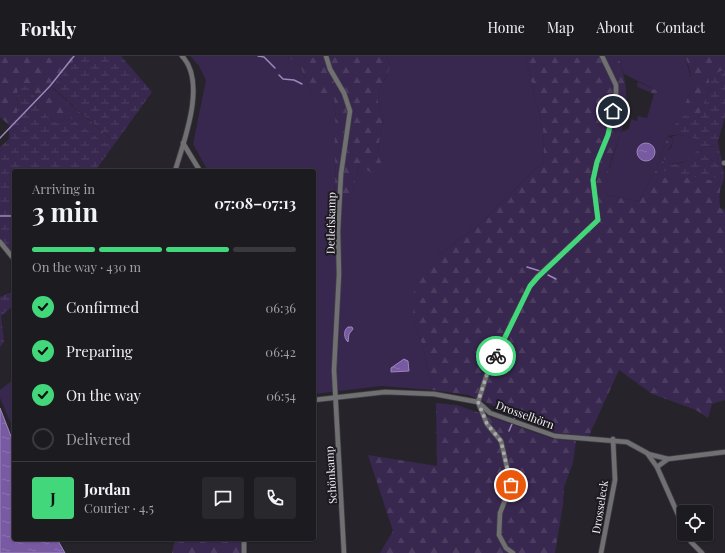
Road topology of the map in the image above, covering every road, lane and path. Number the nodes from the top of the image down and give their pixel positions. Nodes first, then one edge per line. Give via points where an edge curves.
1 (182, 56) edge
2 (326, 56) edge
3 (602, 56) edge
4 (183, 143) junction
5 (176, 169) edge
6 (199, 169) edge
7 (0, 242) edge
8 (12, 256) edge
9 (336, 396) junction
10 (316, 400) edge
11 (478, 402) junction
12 (612, 440) junction
13 (725, 452) edge
14 (647, 453) junction
15 (668, 459) junction
16 (658, 467) junction
17 (677, 512) edge
18 (244, 541) edge
19 (690, 541) edge
20 (244, 553) edge
21 (344, 553) edge
22 (513, 553) edge
23 (601, 553) edge
24 (702, 553) edge

1 - 4 street via 194,82 193,100
2 - 9 street, Detlefskamp via 350,111 341,174 340,274 334,370
3 - 11 street via 616,84 616,99 608,135 593,180 598,220 530,286 488,371
4 - 5 street
4 - 6 street
7 - 8 street
9 - 10 street, Drosselhörn
9 - 11 street, Drosselhörn via 385,392 434,394
9 - 21 street, Schönkamp
11 - 12 street, Drosselhörn via 490,413 556,436
11 - 22 street via 487,424 501,441 503,448 511,485 500,513 499,535 506,548
12 - 14 street, Drosselhörn via 627,442
12 - 23 street, Drosseleck via 615,480
13 - 15 street
14 - 15 street
14 - 16 street, Drosselhörn
15 - 16 street
16 - 17 street, Drosselhörn
18 - 20 street
19 - 24 street

